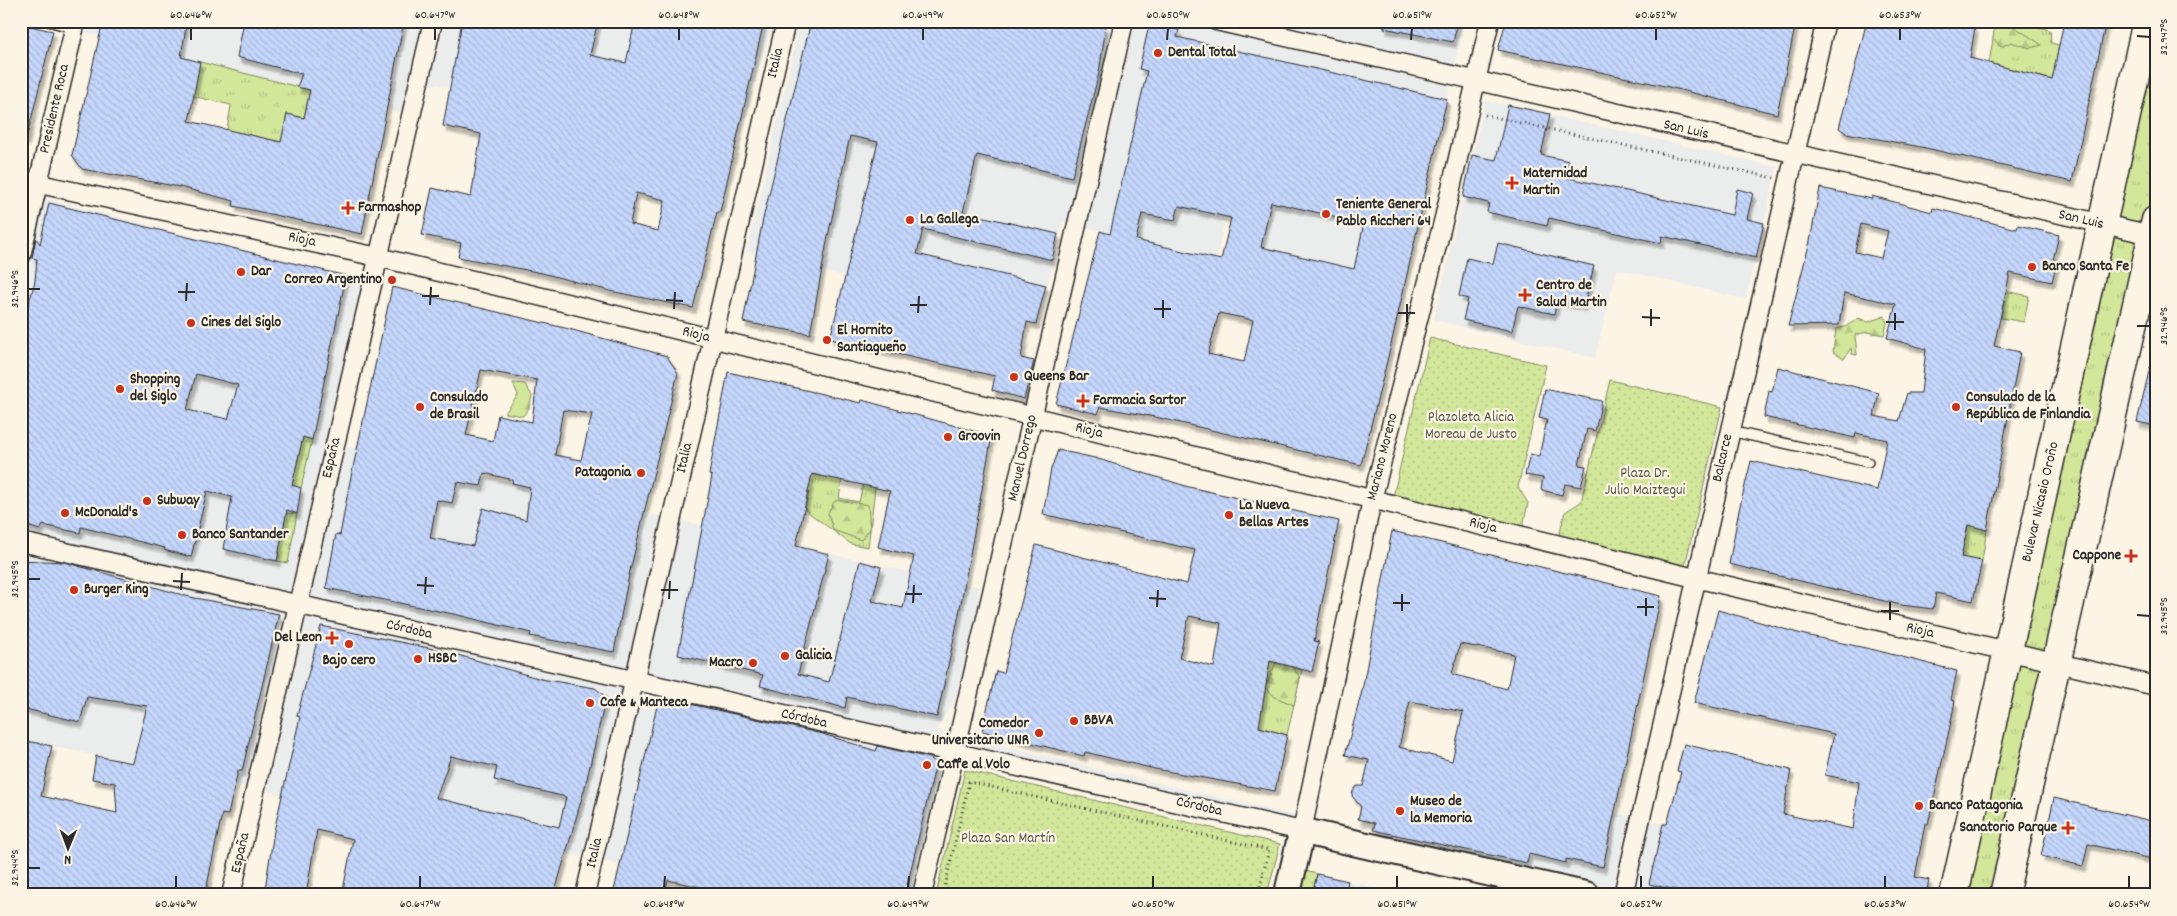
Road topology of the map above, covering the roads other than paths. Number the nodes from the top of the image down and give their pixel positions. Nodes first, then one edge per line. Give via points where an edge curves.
1 (48, 21) edge
2 (433, 21) edge
3 (786, 21) edge
4 (1124, 21) edge
5 (1216, 21) edge
6 (1490, 21) edge
7 (1826, 21) edge
8 (2147, 21) edge
9 (75, 24) edge
10 (1476, 82) junction
11 (1793, 154) junction
12 (30, 182) edge
13 (2103, 226) junction
14 (2155, 230) edge
15 (21, 256) edge
16 (378, 257) junction
17 (713, 339) junction
18 (1032, 417) junction
19 (1729, 431) junction
20 (1868, 462) dead end
21 (1372, 500) junction
22 (21, 542) edge
23 (1695, 578) junction
24 (298, 605) junction
25 (2008, 652) junction
26 (2056, 663) junction
27 (634, 680) junction
28 (2156, 686) edge
29 (955, 753) junction
30 (1302, 831) junction
31 (231, 895) edge
32 (585, 895) edge
33 (922, 895) edge
34 (1287, 895) edge
35 (1587, 895) edge
36 (1623, 895) edge
37 (1954, 895) edge
38 (2004, 895) edge

1 - 9 lane
2 - 16 street, España
3 - 17 street, Italia
4 - 18 street, Manuel Dorrego
5 - 10 street, San Luis
6 - 10 street, Mariano Moreno
7 - 11 street, Balcarce
8 - 13 main road, Bulevar Nicasio Oroño
9 - 12 street, Presidente Roca
10 - 11 street, San Luis
10 - 21 street, Mariano Moreno
11 - 13 street, San Luis
11 - 19 street, Balcarce
12 - 15 street, Presidente Roca
12 - 16 street, Rioja
13 - 14 street, San Luis
13 - 25 main road, Bulevar Nicasio Oroño
14 - 26 main road
16 - 17 street, Rioja
16 - 24 street, España
17 - 18 street, Rioja
17 - 27 street, Italia
18 - 21 street, Rioja
18 - 29 street, Manuel Dorrego
19 - 20 lane
19 - 23 street, Balcarce
21 - 23 street, Rioja
21 - 30 street, Mariano Moreno
22 - 24 street, Córdoba
23 - 25 street, Rioja
23 - 36 street, Balcarce
24 - 27 street, Córdoba
24 - 31 street, España
25 - 26 street, Rioja
25 - 37 main road, Bulevar Nicasio Oroño
26 - 28 street, Rioja
26 - 38 main road
27 - 29 street, Córdoba
27 - 32 street, Italia
29 - 30 street, Córdoba
29 - 33 street, Manuel Dorrego
30 - 34 main road, Mariano Moreno
30 - 35 main road, Córdoba

